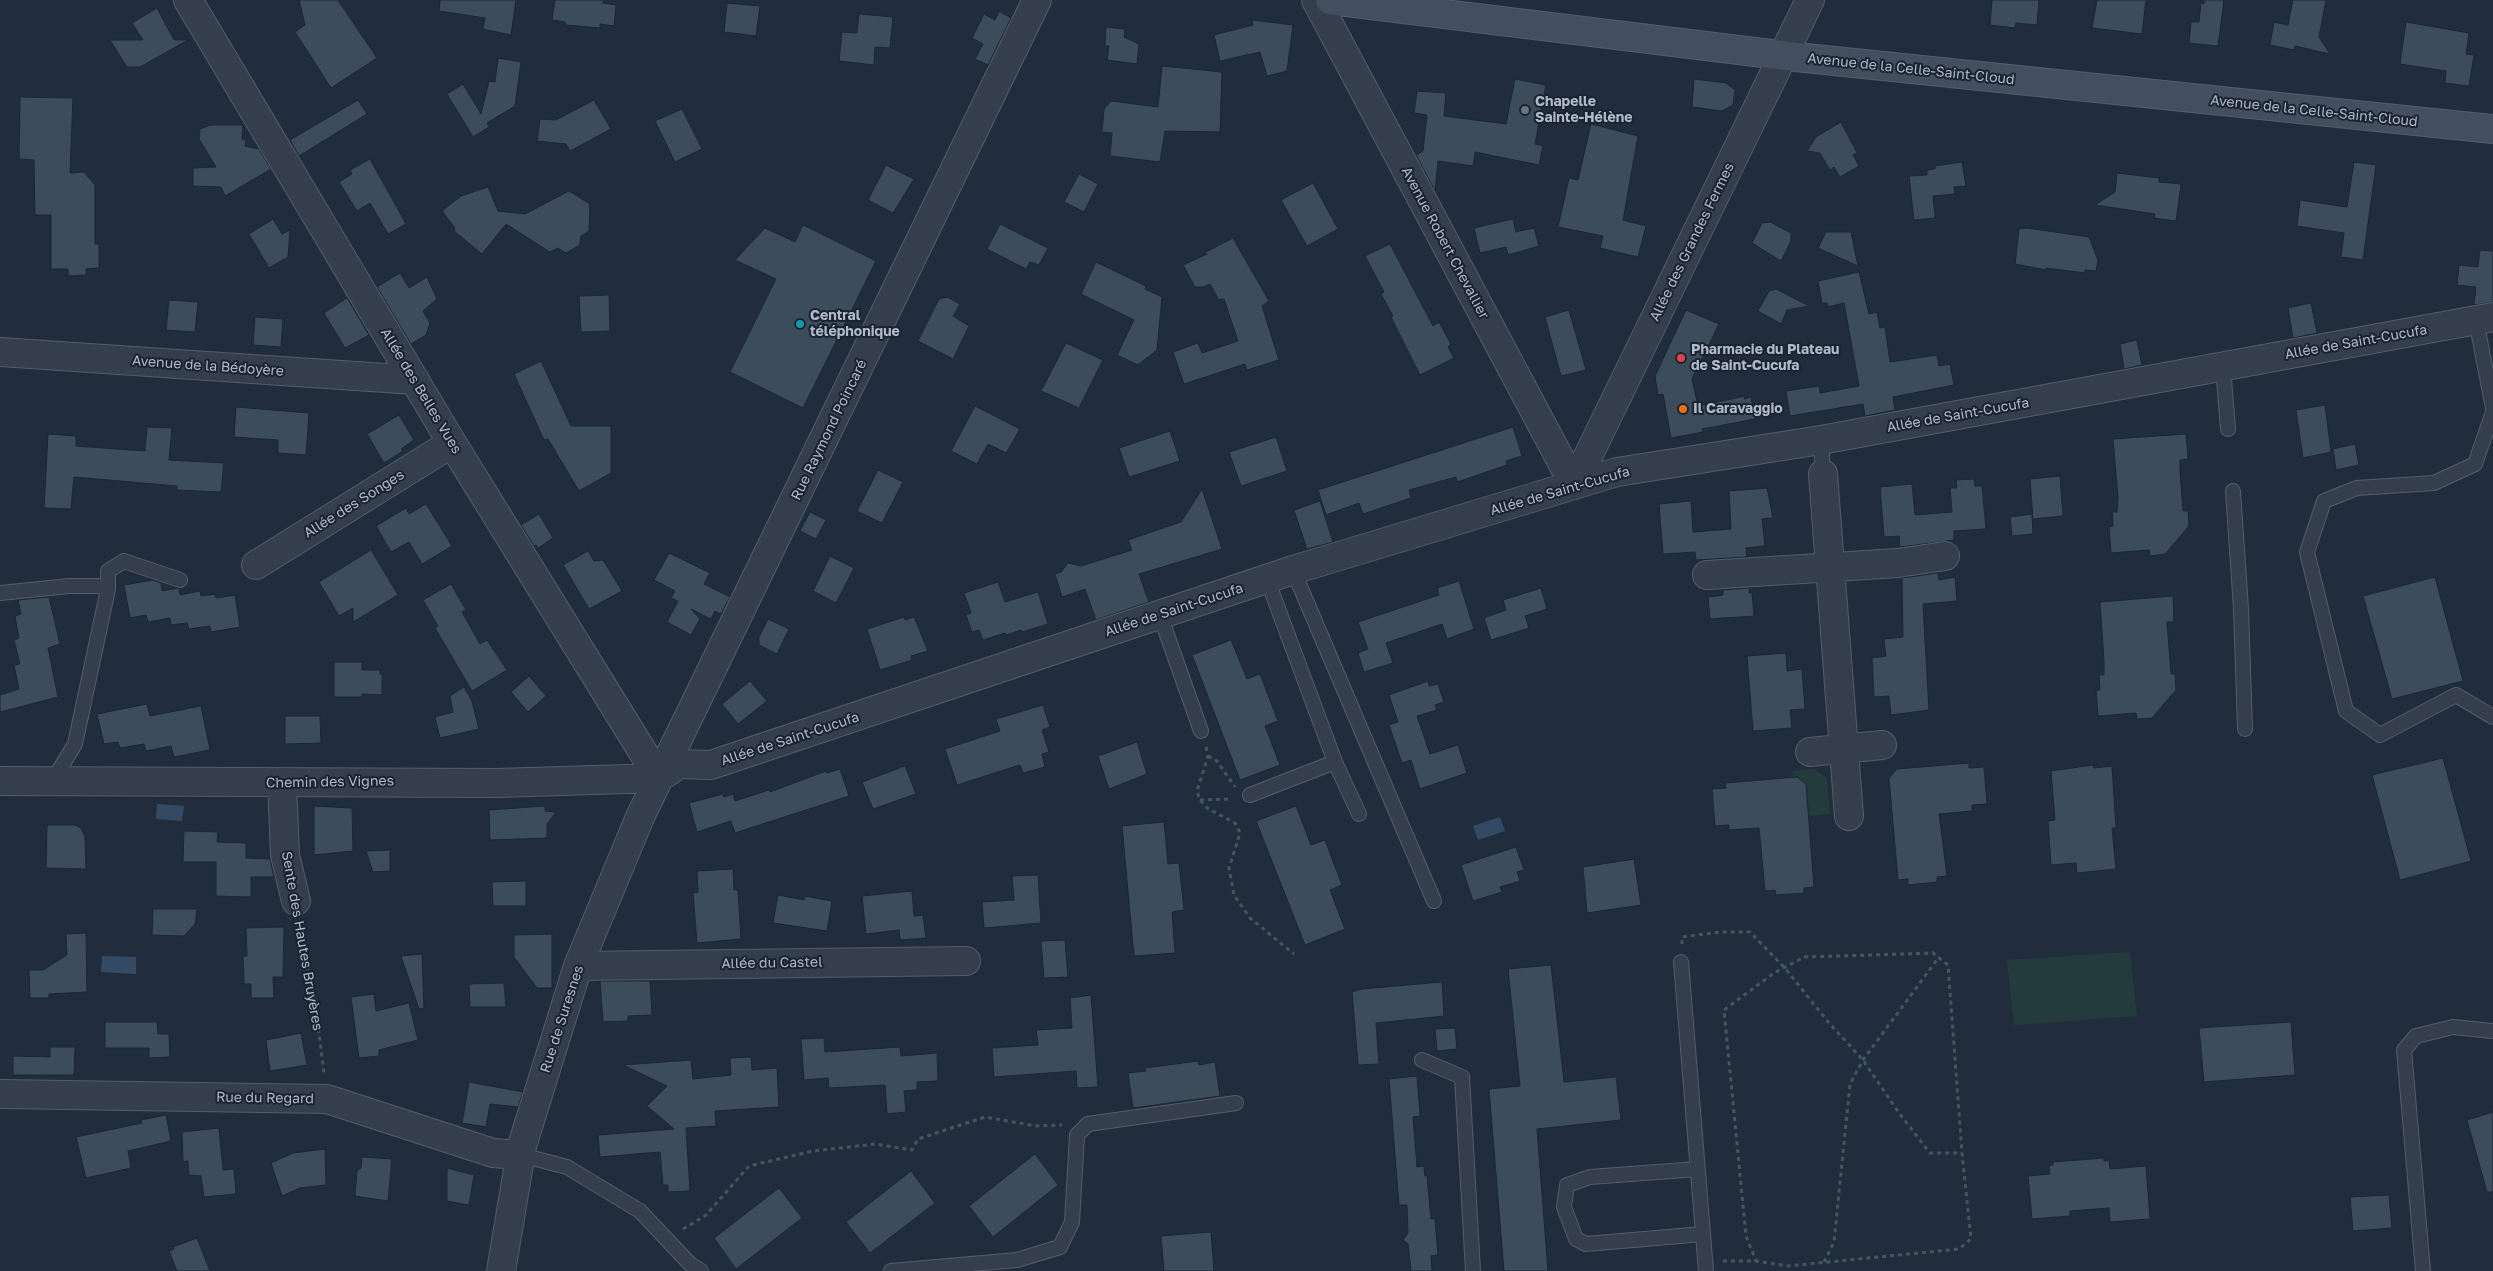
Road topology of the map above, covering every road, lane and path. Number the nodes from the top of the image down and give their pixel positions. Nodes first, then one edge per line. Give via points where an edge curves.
1 (188, 0) edge
2 (1037, 0) edge
3 (1316, 0) edge
4 (1330, 0) edge
5 (1810, 0) edge
6 (1782, 55) junction
7 (2493, 129) edge
8 (2485, 319) edge
9 (0, 352) edge
10 (2223, 367) junction
11 (415, 380) junction
12 (2493, 410) edge
13 (2228, 429) dead end
14 (1821, 440) junction
15 (452, 443) junction
16 (1823, 474) joint
17 (1574, 485) junction
18 (2233, 491) dead end
19 (1945, 556) dead end
20 (256, 565) dead end
21 (1830, 567) junction
22 (1293, 570) junction
23 (1707, 575) dead end
24 (1266, 579) junction
25 (180, 580) dead end
26 (108, 589) junction
27 (0, 593) edge
28 (1160, 615) junction
29 (2493, 716) edge
30 (2245, 729) dead end
31 (1202, 731) joint
32 (1882, 745) dead end
33 (1844, 749) junction
34 (1810, 752) dead end
35 (1208, 756) junction
36 (1335, 762) junction
37 (659, 778) junction
38 (0, 781) edge
39 (52, 782) junction
40 (282, 783) junction
41 (1244, 793) joint
42 (1235, 798) dead end
43 (1200, 800) junction
44 (1359, 814) dead end
45 (1849, 816) dead end
46 (296, 901) joint
47 (1434, 901) dead end
48 (1294, 954) dead end
49 (1939, 957) junction
50 (966, 961) dead end
51 (1681, 962) joint
52 (578, 966) junction
53 (1784, 967) junction
54 (2493, 1031) edge
55 (1422, 1060) dead end
56 (1863, 1060) junction
57 (0, 1094) edge
58 (328, 1099) junction
59 (1236, 1103) dead end
60 (1088, 1124) junction
61 (1962, 1153) junction
62 (521, 1155) junction
63 (1698, 1170) junction
64 (1703, 1234) junction
65 (667, 1239) junction
66 (1756, 1261) junction
67 (1824, 1262) junction
68 (1705, 1266) edge
69 (501, 1271) edge
70 (700, 1271) edge
71 (890, 1271) edge
72 (1473, 1271) edge
73 (2423, 1271) edge

1 - 11 street, Allée des Belles Vues
2 - 37 street, Rue Raymond Poincaré
3 - 17 street, Avenue Robert Chevallier
4 - 6 street, Avenue de la Celle-Saint-Cloud
5 - 6 street, Allée des Grandes Fermes
6 - 7 street, Avenue de la Celle-Saint-Cloud
6 - 17 street, Allée des Grandes Fermes
8 - 10 street, Allée de Saint-Cucufa
8 - 12 lane
9 - 11 street, Avenue de la Bédoyère
10 - 13 lane
10 - 14 street, Allée de Saint-Cucufa
11 - 15 street, Allée des Belles Vues
12 - 29 lane via 2474,464 2434,483 2357,488 2324,501 2307,552 2346,711 2380,735 2456,696
14 - 16 lane
14 - 17 street, Allée de Saint-Cucufa via 1617,472
15 - 20 street, Allée des Songes
15 - 37 street, Allée des Belles Vues
16 - 21 street
17 - 22 street, Allée de Saint-Cucufa
18 - 30 lane
19 - 21 street
21 - 23 street
21 - 33 street
22 - 24 street, Allée de Saint-Cucufa
22 - 47 lane
24 - 28 street, Allée de Saint-Cucufa
24 - 36 lane
25 - 26 lane via 124,560 108,571
26 - 27 lane via 69,586
26 - 39 lane via 76,744
28 - 31 lane
28 - 37 street, Allée de Saint-Cucufa via 711,765 679,764
31 - 35 path
32 - 33 street
33 - 34 street
33 - 45 street
35 - 41 path
35 - 43 path via 1197,791
36 - 41 lane
36 - 44 lane
37 - 40 street, Chemin des Vignes via 497,783
37 - 52 street, Rue de Suresnes
38 - 39 street, Chemin des Vignes
39 - 40 street, Chemin des Vignes
40 - 46 street, Sente des Hautes Bruyères via 285,855
42 - 43 path
43 - 48 path via 1235,823 1240,833 1230,868 1234,895 1250,918
46 - 58 path, Sente des Hautes Bruyères
49 - 53 path via 1933,953 1804,957
49 - 56 path
49 - 61 path via 1948,965
50 - 52 street, Allée du Castel
51 - 53 path via 1682,938 1720,932 1750,932
51 - 63 lane
52 - 62 street, Rue de Suresnes
53 - 56 path via 1828,1023
53 - 66 path via 1724,1010 1746,1236
54 - 73 lane via 2453,1027 2416,1036 2404,1050
55 - 72 lane via 1462,1077
56 - 61 path via 1930,1153
56 - 67 path via 1850,1084 1834,1242
57 - 58 street, Rue du Regard
58 - 62 street, Rue du Regard via 493,1153
59 - 60 lane
60 - 65 path via 1036,1126 985,1117 918,1139 912,1150 875,1144 813,1151 749,1166 705,1216
60 - 71 lane via 1077,1135 1072,1222 1060,1247 1017,1260
61 - 67 path via 1971,1239 1959,1249
62 - 65 lane via 567,1167 640,1211
62 - 69 street, Rue de Suresnes
63 - 64 lane
63 - 64 lane via 1590,1177 1567,1185 1564,1207 1576,1239 1586,1244
64 - 68 lane
65 - 70 lane
66 - 67 path via 1788,1266
66 - 68 path

